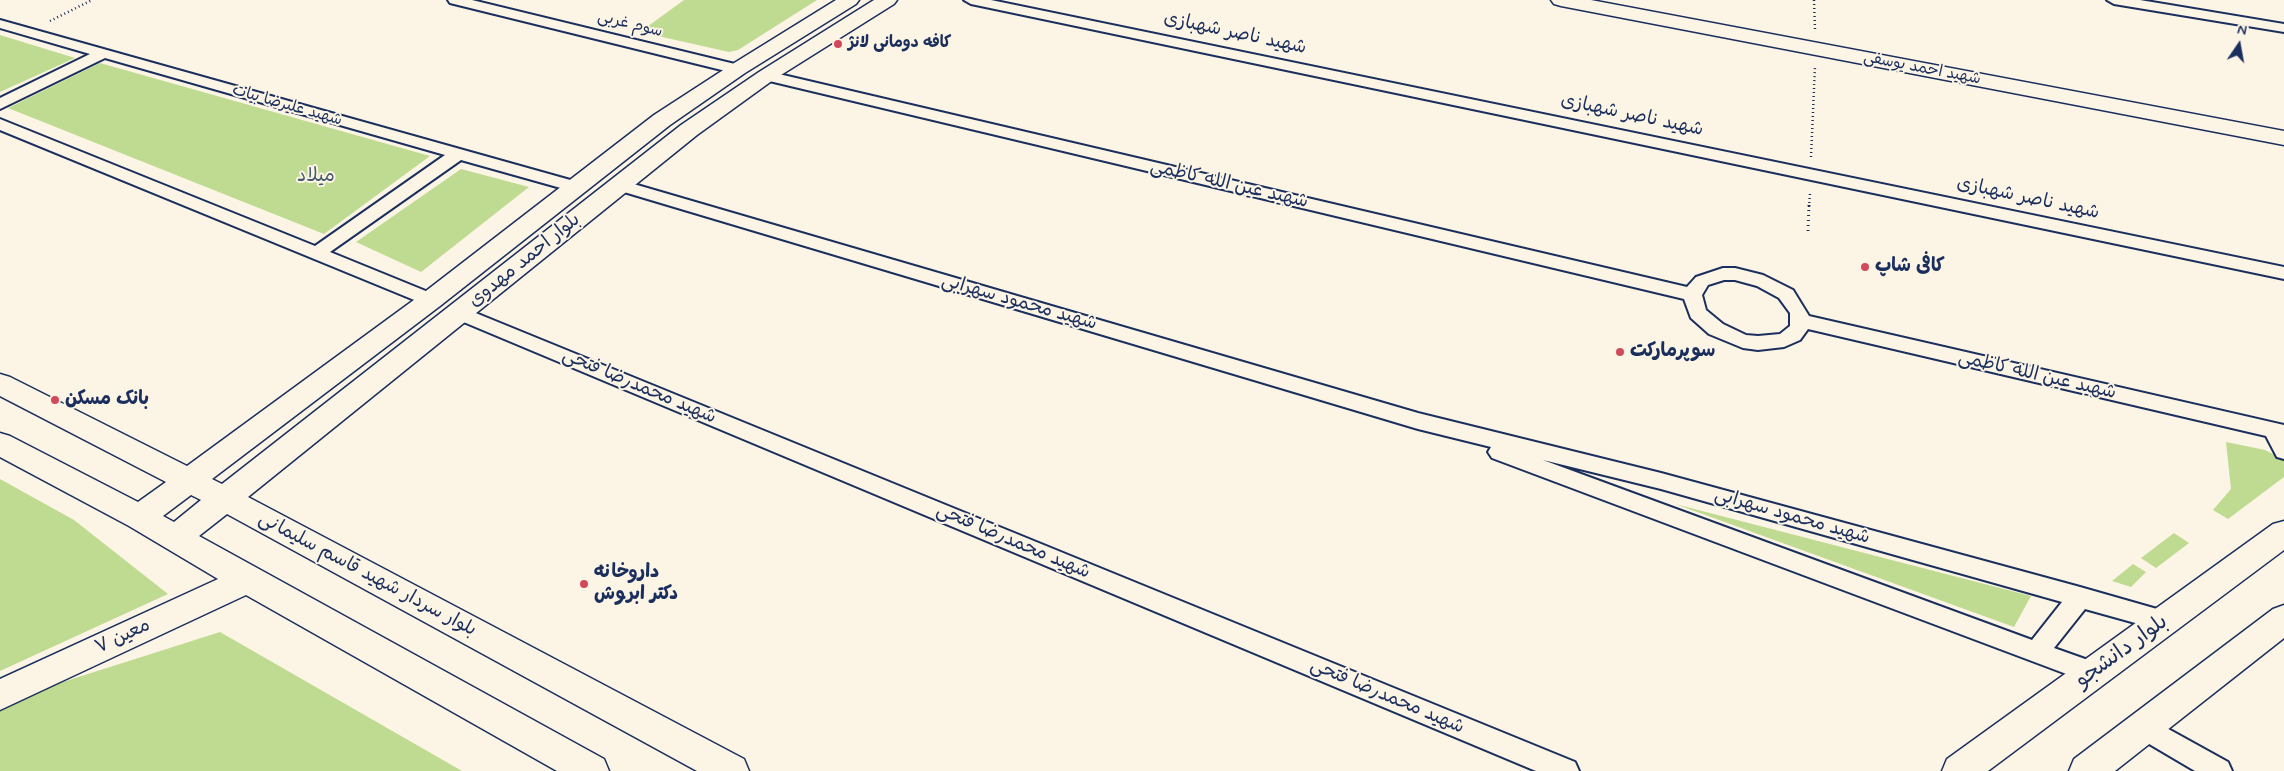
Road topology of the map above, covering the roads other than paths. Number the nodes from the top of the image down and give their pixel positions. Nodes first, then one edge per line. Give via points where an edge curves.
1 (456, 0) edge
2 (849, 0) edge
3 (887, 0) edge
4 (971, 0) edge
5 (1561, 0) edge
6 (2114, 0) edge
7 (0, 24) edge
8 (2284, 28) edge
9 (104, 53) junction
10 (738, 69) junction
11 (766, 76) junction
12 (0, 104) edge
13 (0, 124) edge
14 (2284, 138) edge
15 (458, 154) junction
16 (620, 185) junction
17 (574, 187) junction
18 (317, 253) junction
19 (2284, 273) edge
20 (1693, 295) junction
21 (431, 300) junction
22 (461, 313) junction
23 (1801, 321) junction
24 (0, 384) edge
25 (1418, 421) junction
26 (2279, 432) edge
27 (0, 444) edge
28 (2284, 451) edge
29 (189, 480) junction
30 (1661, 481) junction
31 (224, 498) junction
32 (1652, 510) junction
33 (140, 517) junction
34 (2284, 533) edge
35 (175, 538) junction
36 (247, 580) junction
37 (2080, 597) junction
38 (2164, 621) junction
39 (2283, 621) edge
40 (2037, 652) junction
41 (2093, 673) junction
42 (0, 695) edge
43 (2143, 727) junction
44 (591, 771) edge
45 (731, 771) edge
46 (1566, 771) edge
47 (1960, 771) edge
48 (2087, 771) edge
49 (2219, 771) edge

1 - 10 street, سوم غربی
2 - 10 main road, بلوار احمد مهدوی
3 - 11 main road, بلوار احمد مهدوی
4 - 19 street, شهید ناصر شهبازی
5 - 14 main road, شهید احمد یوسفی
6 - 8 street
7 - 9 street, شهید علیرضا بیات
9 - 12 street
9 - 15 street, شهید علیرضا بیات
10 - 11 main road
10 - 17 main road, بلوار احمد مهدوی via 662,120
11 - 16 main road, بلوار احمد مهدوی via 689,130
11 - 20 street, شهید عین الله کاظمی
13 - 18 street
15 - 17 street, شهید علیرضا بیات
15 - 18 street
16 - 22 main road, بلوار احمد مهدوی
16 - 25 street, شهید محمود سهرابی
17 - 21 main road, بلوار احمد مهدوی
18 - 21 street
20 - 23 street via 1702,281 1711,277 1749,276 1786,294 1794,303
20 - 23 street via 1694,304 1705,322 1743,341 1784,340 1793,336
21 - 29 main road, بلوار احمد مهدوی
22 - 31 main road, بلوار احمد مهدوی
22 - 46 street, شهید محمدرضا فتحی
23 - 26 street, شهید عین الله کاظمی
24 - 29 main road, بلوار سردار شهید قاسم سلیمانی
25 - 30 street, شهید محمود سهرابی
25 - 32 street, شهید محمود سهرابی
26 - 28 street, شهید عین الله کاظمی
27 - 33 main road
29 - 31 main road, بلوار سردار شهید قاسم سلیمانی
29 - 33 main road, بلوار احمد مهدوی
30 - 32 street via 1649,483 1642,491 1644,501
30 - 37 street, شهید محمود سهرابی
31 - 35 main road, بلوار احمد مهدوی
31 - 45 main road, بلوار سردار شهید قاسم سلیمانی
32 - 40 street, شهید محمود سهرابی
33 - 35 main road
34 - 38 main road, بلوار دانشجو
35 - 36 main road
36 - 42 main road, معین ۷
36 - 44 main road
37 - 38 street, شهید محمود سهرابی
37 - 40 street
38 - 41 main road, بلوار دانشجو
39 - 43 main road
40 - 41 street, شهید محمود سهرابی
41 - 47 main road, بلوار دانشجو
43 - 48 main road
43 - 49 street

